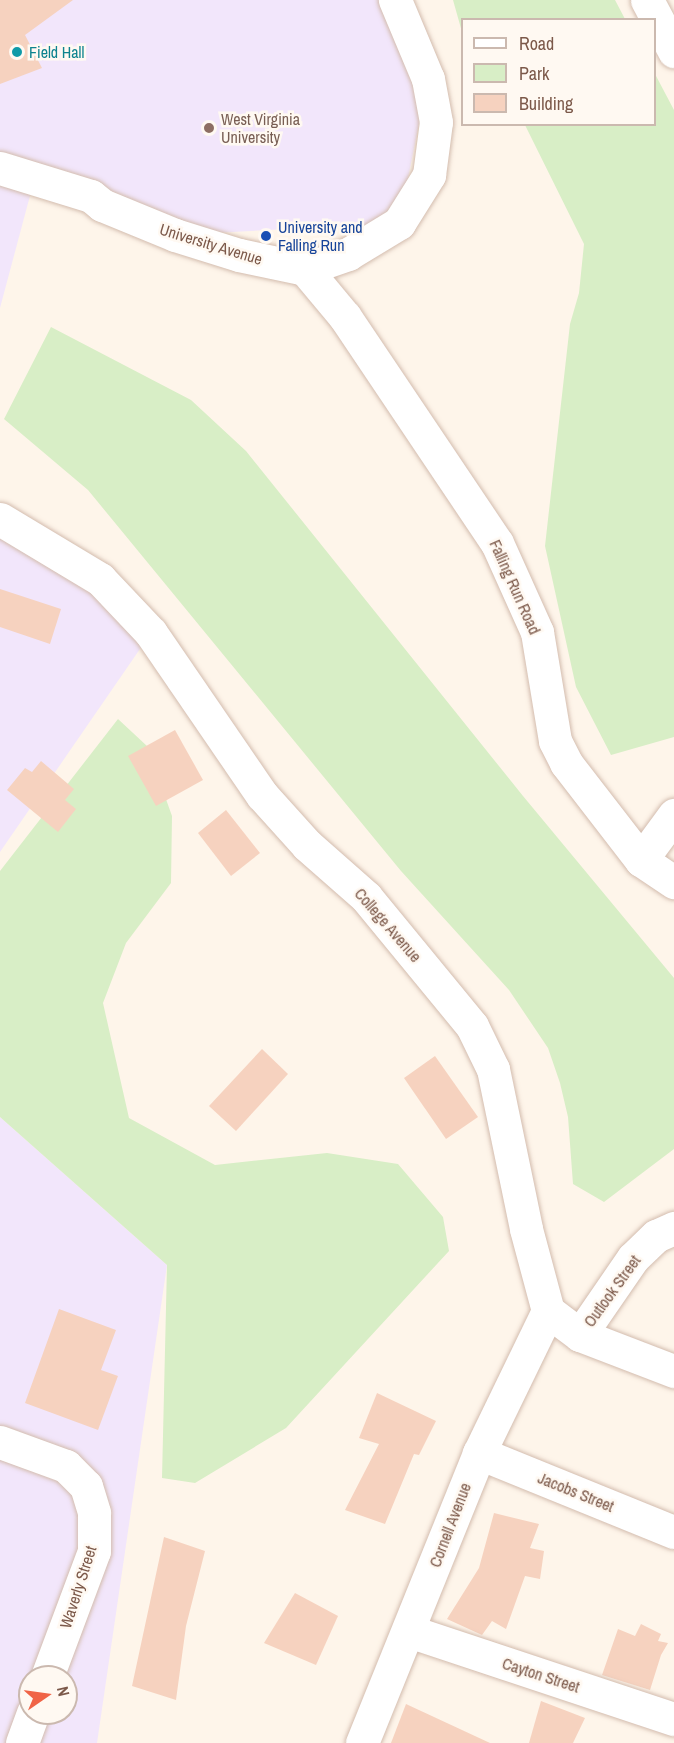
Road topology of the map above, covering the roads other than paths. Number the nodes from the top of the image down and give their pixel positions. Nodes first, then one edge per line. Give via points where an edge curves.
1 (395, 0) edge
2 (647, 0) edge
3 (674, 51) edge
4 (0, 168) edge
5 (305, 269) junction
6 (0, 519) edge
7 (674, 815) edge
8 (641, 860) junction
9 (674, 882) edge
10 (674, 1228) edge
11 (548, 1311) junction
12 (580, 1335) junction
13 (674, 1371) edge
14 (0, 1442) edge
15 (479, 1453) junction
16 (674, 1532) edge
17 (409, 1631) junction
18 (51, 1665) edge
19 (674, 1719) edge
20 (29, 1725) edge
21 (22, 1743) edge
22 (362, 1743) edge

1 - 5 street via 428,79 436,122 429,175 399,223 348,254
2 - 3 street
4 - 5 street, University Avenue via 91,196 102,205 176,235 239,255
5 - 8 street, Falling Run Road via 345,317 497,543 537,632 555,741 566,763
6 - 11 street, College Avenue via 100,579 151,633 262,795 307,845 366,897 472,1026 493,1069 526,1229
7 - 8 street
8 - 9 street, Falling Run Road
10 - 12 street, Outlook Street via 656,1236 633,1258
11 - 12 street
11 - 15 street, Cornell Avenue
12 - 13 street
14 - 18 street, Waverly Street via 66,1466 86,1486 94,1513 94,1551
15 - 16 street, Jacobs Street
15 - 17 street, Cornell Avenue
17 - 19 street, Cayton Street
17 - 22 street, Cornell Avenue
20 - 21 street

